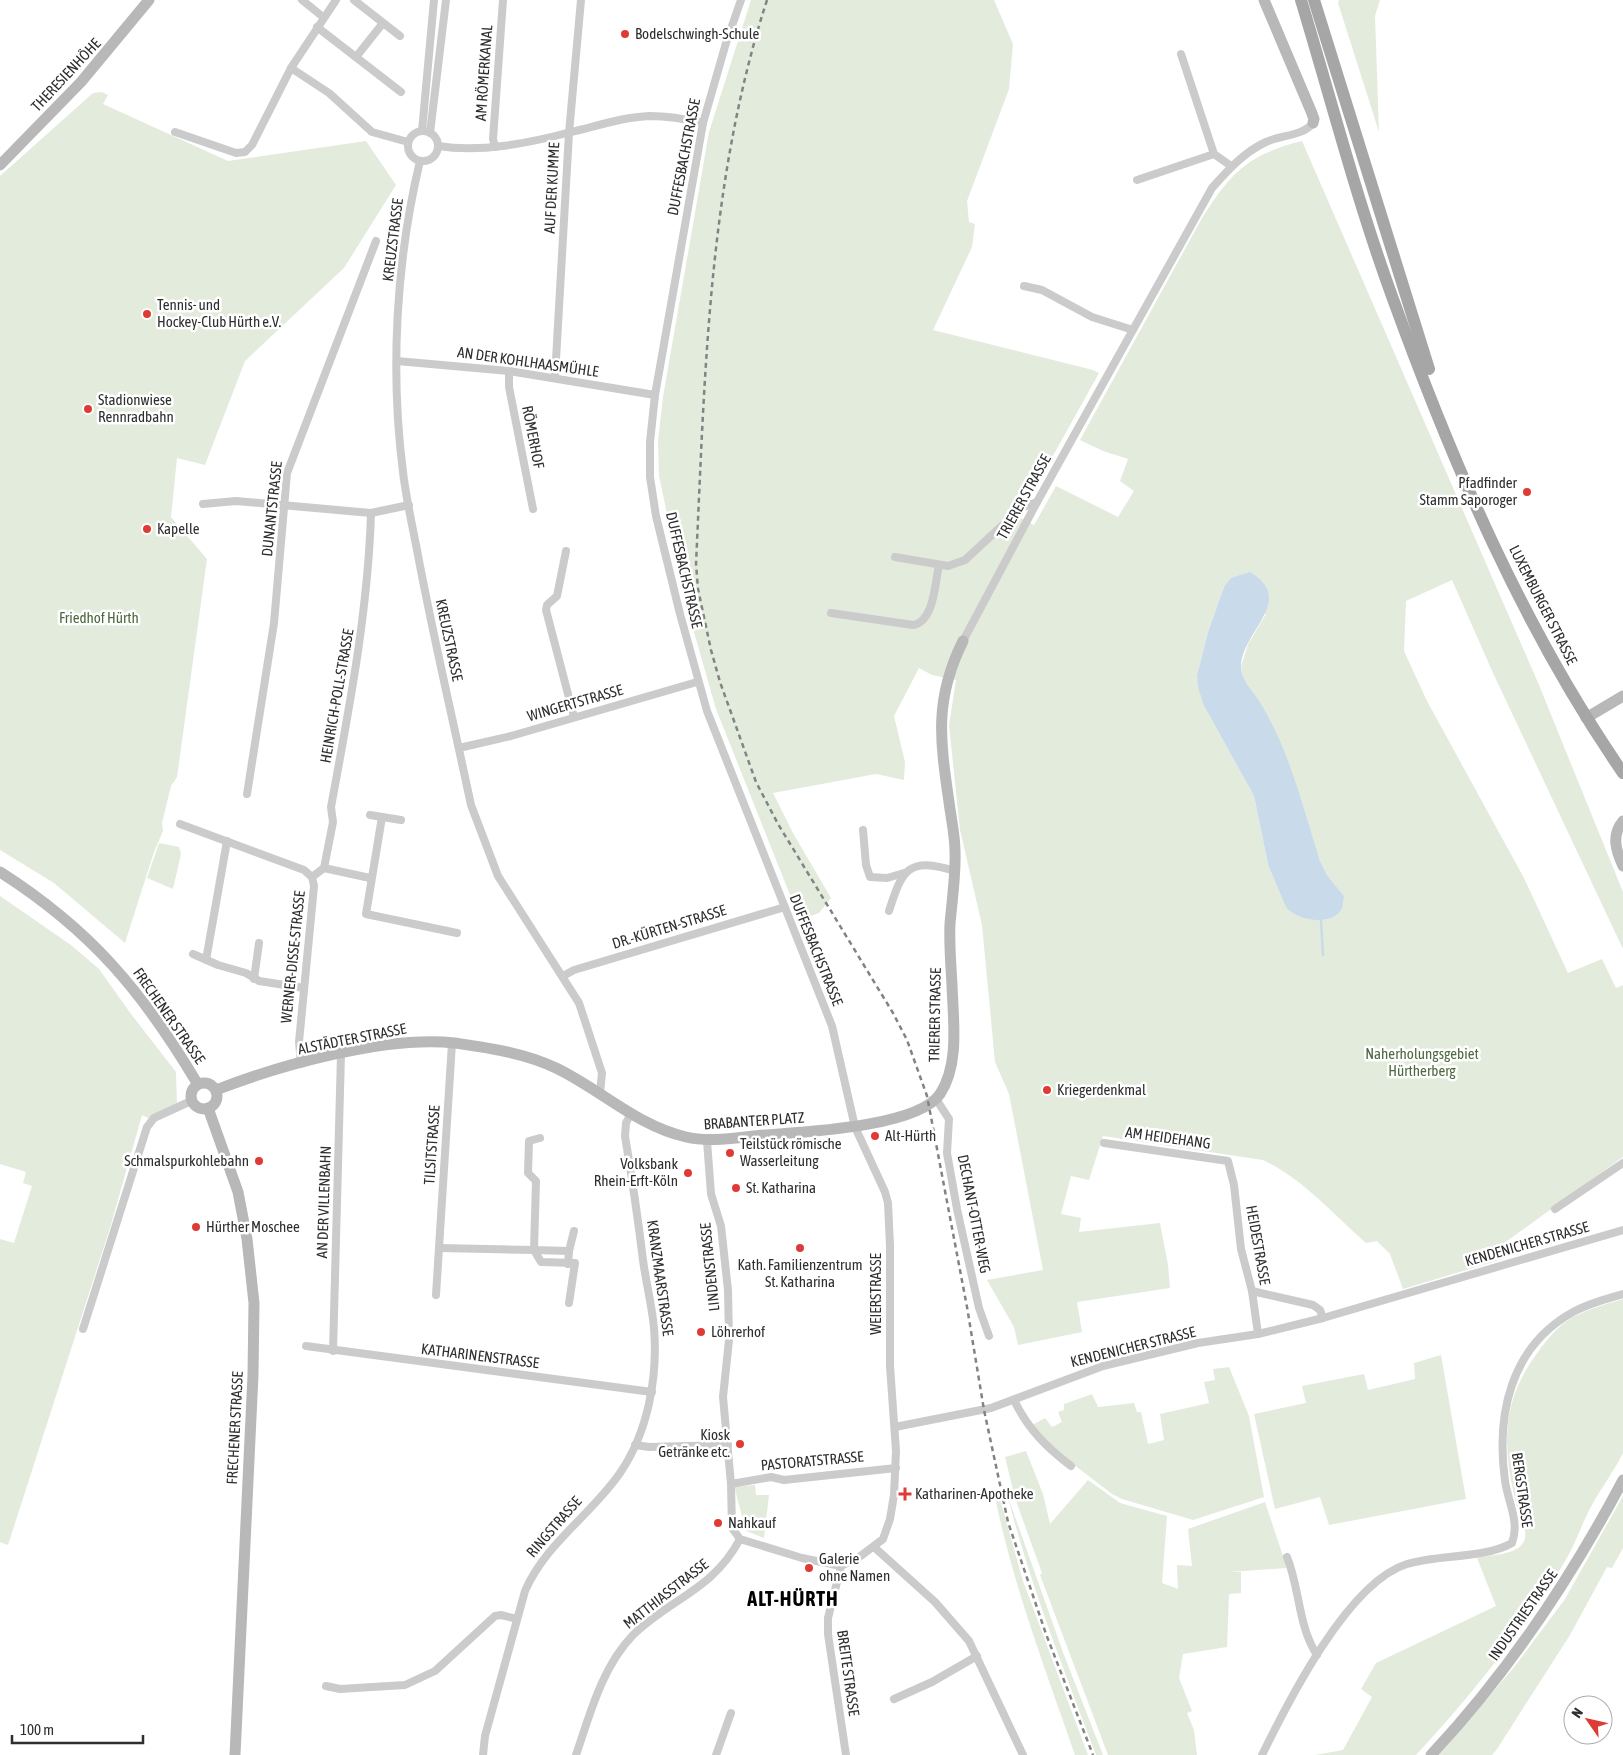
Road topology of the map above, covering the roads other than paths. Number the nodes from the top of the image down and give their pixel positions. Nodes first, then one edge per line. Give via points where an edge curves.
1 (149, 0) edge
2 (302, 0) edge
3 (336, 0) edge
4 (354, 0) edge
5 (434, 0) edge
6 (446, 0) edge
7 (503, 0) edge
8 (581, 0) edge
9 (741, 0) edge
10 (1264, 0) edge
11 (1301, 0) edge
12 (1314, 0) edge
13 (323, 17) junction
14 (383, 23) junction
15 (317, 27) junction
16 (400, 36) dead end
17 (1181, 54) dead end
18 (356, 57) junction
19 (291, 68) junction
20 (401, 92) dead end
21 (703, 123) junction
22 (1313, 123) joint
23 (175, 132) dead end
24 (426, 132) junction
25 (569, 133) junction
26 (408, 142) junction
27 (438, 146) junction
28 (495, 147) junction
29 (1214, 154) junction
30 (420, 161) junction
31 (0, 165) edge
32 (1232, 166) junction
33 (1137, 180) dead end
34 (376, 241) dead end
35 (1024, 286) dead end
36 (1133, 330) junction
37 (397, 360) junction
38 (508, 371) junction
39 (555, 377) junction
40 (655, 395) junction
41 (1450, 443) junction
42 (1037, 502) junction
43 (203, 504) dead end
44 (286, 504) junction
45 (409, 506) junction
46 (533, 509) dead end
47 (371, 513) junction
48 (566, 551) dead end
49 (895, 557) dead end
50 (939, 565) junction
51 (831, 612) dead end
52 (963, 641) joint
53 (698, 682) junction
54 (1623, 696) edge
55 (574, 717) junction
56 (1586, 718) junction
57 (459, 748) junction
58 (1623, 773) edge
59 (247, 794) dead end
60 (370, 815) dead end
61 (382, 817) junction
62 (401, 820) dead end
63 (1623, 822) edge
64 (180, 824) dead end
65 (863, 830) dead end
66 (227, 841) junction
67 (1623, 844) edge
68 (1621, 862) edge
69 (324, 868) junction
70 (955, 871) junction
71 (0, 872) edge
72 (904, 872) junction
73 (312, 877) junction
74 (370, 878) junction
75 (785, 907) junction
76 (889, 911) dead end
77 (457, 933) dead end
78 (259, 943) dead end
79 (192, 954) dead end
80 (206, 960) junction
81 (563, 976) junction
82 (254, 979) junction
83 (304, 988) junction
84 (452, 1043) junction
85 (341, 1054) junction
86 (301, 1064) junction
87 (197, 1084) junction
88 (216, 1090) junction
89 (600, 1093) junction
90 (936, 1099) junction
91 (191, 1102) junction
92 (208, 1108) junction
93 (631, 1113) junction
94 (855, 1127) junction
95 (540, 1138) dead end
96 (707, 1140) junction
97 (1104, 1143) dead end
98 (1228, 1161) joint
99 (1623, 1163) edge
100 (1555, 1209) dead end
101 (1623, 1230) edge
102 (574, 1231) dead end
103 (439, 1248) junction
104 (534, 1250) junction
105 (568, 1251) junction
106 (568, 1264) junction
107 (1252, 1292) junction
108 (1623, 1294) edge
109 (436, 1295) dead end
110 (570, 1303) dead end
111 (1323, 1318) junction
112 (83, 1329) dead end
113 (1258, 1334) junction
114 (989, 1336) dead end
115 (306, 1346) dead end
116 (333, 1351) junction
117 (652, 1392) junction
118 (1014, 1400) junction
119 (895, 1427) junction
120 (635, 1445) junction
121 (728, 1445) junction
122 (1071, 1466) dead end
123 (896, 1468) junction
124 (1623, 1480) edge
125 (731, 1484) junction
126 (740, 1539) junction
127 (874, 1547) junction
128 (1287, 1557) dead end
129 (842, 1566) junction
130 (517, 1619) junction
131 (1317, 1655) junction
132 (977, 1656) junction
133 (326, 1686) dead end
134 (894, 1699) dead end
135 (731, 1713) dead end
136 (235, 1755) edge
137 (483, 1755) edge
138 (576, 1755) edge
139 (716, 1755) edge
140 (846, 1755) edge
141 (1023, 1755) edge
142 (1262, 1755) edge
143 (1430, 1755) edge

1 - 31 street, THERESIENHÖHE via 82,82
2 - 13 street
3 - 13 street
4 - 14 street
5 - 24 street
6 - 24 street
7 - 28 street, AM RÖMERKANAL
8 - 25 street, AUF DER KUMME
9 - 21 street, DUFFESBACHSTRASSE
10 - 22 street via 1311,111
11 - 41 main road via 1392,298
12 - 41 main road
13 - 15 street
14 - 16 street
14 - 18 street
15 - 18 street
15 - 19 street
17 - 29 street
18 - 20 street
19 - 23 street via 252,145 245,152 236,153
19 - 26 street via 329,93 372,132
21 - 25 street via 650,116 621,119
21 - 40 street, DUFFESBACHSTRASSE
22 - 32 street, TRIERER STRASSE via 1308,129 1267,141
24 - 26 street via 413,134
24 - 27 street
25 - 28 street
25 - 39 street, AUF DER KUMME
26 - 30 street via 410,155
27 - 28 street
27 - 30 street via 433,157
29 - 32 street
29 - 33 street
30 - 37 street, KREUZSTRASSE via 401,286
32 - 36 street, TRIERER STRASSE via 1212,188
34 - 44 street, DUNANTSTRASSE via 290,458
35 - 36 street via 1042,290 1092,317
36 - 42 street, TRIERER STRASSE
37 - 38 street, AN DER KOHLHAASMÜHLE
37 - 45 street, KREUZSTRASSE via 399,432
38 - 39 street, AN DER KOHLHAASMÜHLE
38 - 46 street, RÖMERHOF
39 - 40 street, AN DER KOHLHAASMÜHLE
40 - 53 street, DUFFESBACHSTRASSE via 650,442 656,516
41 - 56 main road, LUXEMBURGER STRASSE via 1517,596
42 - 50 street via 1021,508 965,560 954,566
42 - 52 street, TRIERER STRASSE
43 - 44 street via 236,501
44 - 47 street
44 - 59 street, DUNANTSTRASSE via 274,624
45 - 47 street
45 - 57 street, KREUZSTRASSE via 437,656
47 - 69 street, HEINRICH-POLL-STRASSE via 368,591 331,806 333,822
48 - 55 street via 557,596 546,610
49 - 50 street
50 - 51 street via 929,608 920,624
52 - 70 street, TRIERER STRASSE via 945,686 940,728 955,847
53 - 55 street, WINGERTSTRASSE
53 - 75 street, DUFFESBACHSTRASSE
54 - 56 street
55 - 57 street, WINGERTSTRASSE
56 - 58 main road, LUXEMBURGER STRASSE
57 - 81 street, KREUZSTRASSE via 471,805 488,855 498,876
60 - 61 street
61 - 62 street
61 - 74 street
63 - 68 street via 1616,837
64 - 66 street, WERNER-DISSE-STRASSE
65 - 72 street via 870,877 887,878
66 - 73 street, WERNER-DISSE-STRASSE via 304,870
66 - 80 street
67 - 68 street
69 - 73 street
69 - 74 street
70 - 72 street via 932,865
70 - 90 street, TRIERER STRASSE via 950,928 951,1062 946,1083
71 - 87 street, FRECHENER STRASSE via 54,910 107,958 140,995
72 - 76 street
73 - 83 street, WERNER-DISSE-STRASSE via 314,886
74 - 77 street via 366,914
75 - 81 street, DR.-KÜRTEN-STRASSE
75 - 94 street, DUFFESBACHSTRASSE via 832,1026
78 - 82 street
79 - 80 street
80 - 82 street via 246,973
81 - 89 street, KREUZSTRASSE via 579,1003 597,1055 602,1073
82 - 83 street
83 - 86 street, WERNER-DISSE-STRASSE via 299,1042
84 - 85 street, ALSTÄDTER STRASSE via 401,1043
84 - 89 street, ALSTÄDTER STRASSE via 536,1060 557,1068
84 - 103 street, TILSITSTRASSE
85 - 86 street, ALSTÄDTER STRASSE
85 - 116 street, AN DER VILLENBAHN
86 - 88 street, ALSTÄDTER STRASSE
87 - 88 street via 206,1082
87 - 91 street via 191,1091
88 - 92 street via 217,1099
89 - 93 street, ALSTÄDTER STRASSE
90 - 94 street via 929,1106 913,1112
90 - 114 street, DECHANT-OTTER-WEG via 949,1119 947,1153 957,1209 979,1308
91 - 92 street via 196,1107
91 - 112 street via 154,1118 147,1127
92 - 136 street, FRECHENER STRASSE via 238,1192 254,1303
93 - 96 street, BRABANTER PLATZ via 666,1131
93 - 117 street, KRANZMAARSTRASSE via 625,1136 654,1327 656,1362
94 - 96 street, BRABANTER PLATZ
94 - 119 street, WEIERSTRASSE via 888,1203 890,1366
95 - 104 street via 529,1141 528,1173 536,1181
96 - 121 street, LINDENSTRASSE via 711,1194 721,1226 728,1290 729,1340 723,1397
97 - 98 street, AM HEIDEHANG
98 - 107 street, HEIDESTRASSE via 1234,1184 1241,1249
99 - 100 street
101 - 111 street, KENDENICHER STRASSE
102 - 105 street
103 - 104 street
103 - 109 street, TILSITSTRASSE
104 - 105 street
104 - 106 street via 541,1262
105 - 106 street
106 - 110 street via 575,1263
107 - 111 street via 1313,1306 1318,1308
107 - 113 street, HEIDESTRASSE
108 - 131 street, BERGSTRASSE via 1589,1304 1554,1326 1523,1361 1511,1385 1501,1431 1506,1487 1515,1523 1512,1543 1495,1549 1424,1559 1391,1571 1354,1606
111 - 113 street, KENDENICHER STRASSE
113 - 118 street, KENDENICHER STRASSE via 1103,1366
115 - 116 street, KATHARINENSTRASSE
116 - 117 street, KATHARINENSTRASSE
117 - 120 street, KRANZMAARSTRASSE
118 - 119 street, KENDENICHER STRASSE via 980,1411
118 - 122 street via 1039,1439
119 - 123 street, WEIERSTRASSE
120 - 121 street
120 - 130 street, RINGSTRASSE via 618,1475 541,1562 525,1591
121 - 125 street, LINDENSTRASSE
123 - 125 street, PASTORATSTRASSE via 784,1480 771,1477
123 - 127 street, WEIERSTRASSE via 890,1519
124 - 143 street, INDUSTRIESTRASSE via 1574,1568 1531,1634
125 - 126 street, LINDENSTRASSE via 732,1528
126 - 129 street via 802,1558
126 - 138 street, MATTHIASSTRASSE via 727,1561 710,1579 650,1621 619,1653 594,1703
127 - 129 street
127 - 132 street via 935,1602 969,1641
128 - 131 street via 1306,1634
129 - 140 street, BREITE STRASSE via 828,1618 828,1634
130 - 133 street via 496,1616 435,1671 405,1686 340,1689
130 - 137 street, RINGSTRASSE via 484,1736
131 - 142 street, BERGSTRASSE
132 - 134 street
132 - 141 street
135 - 139 street

